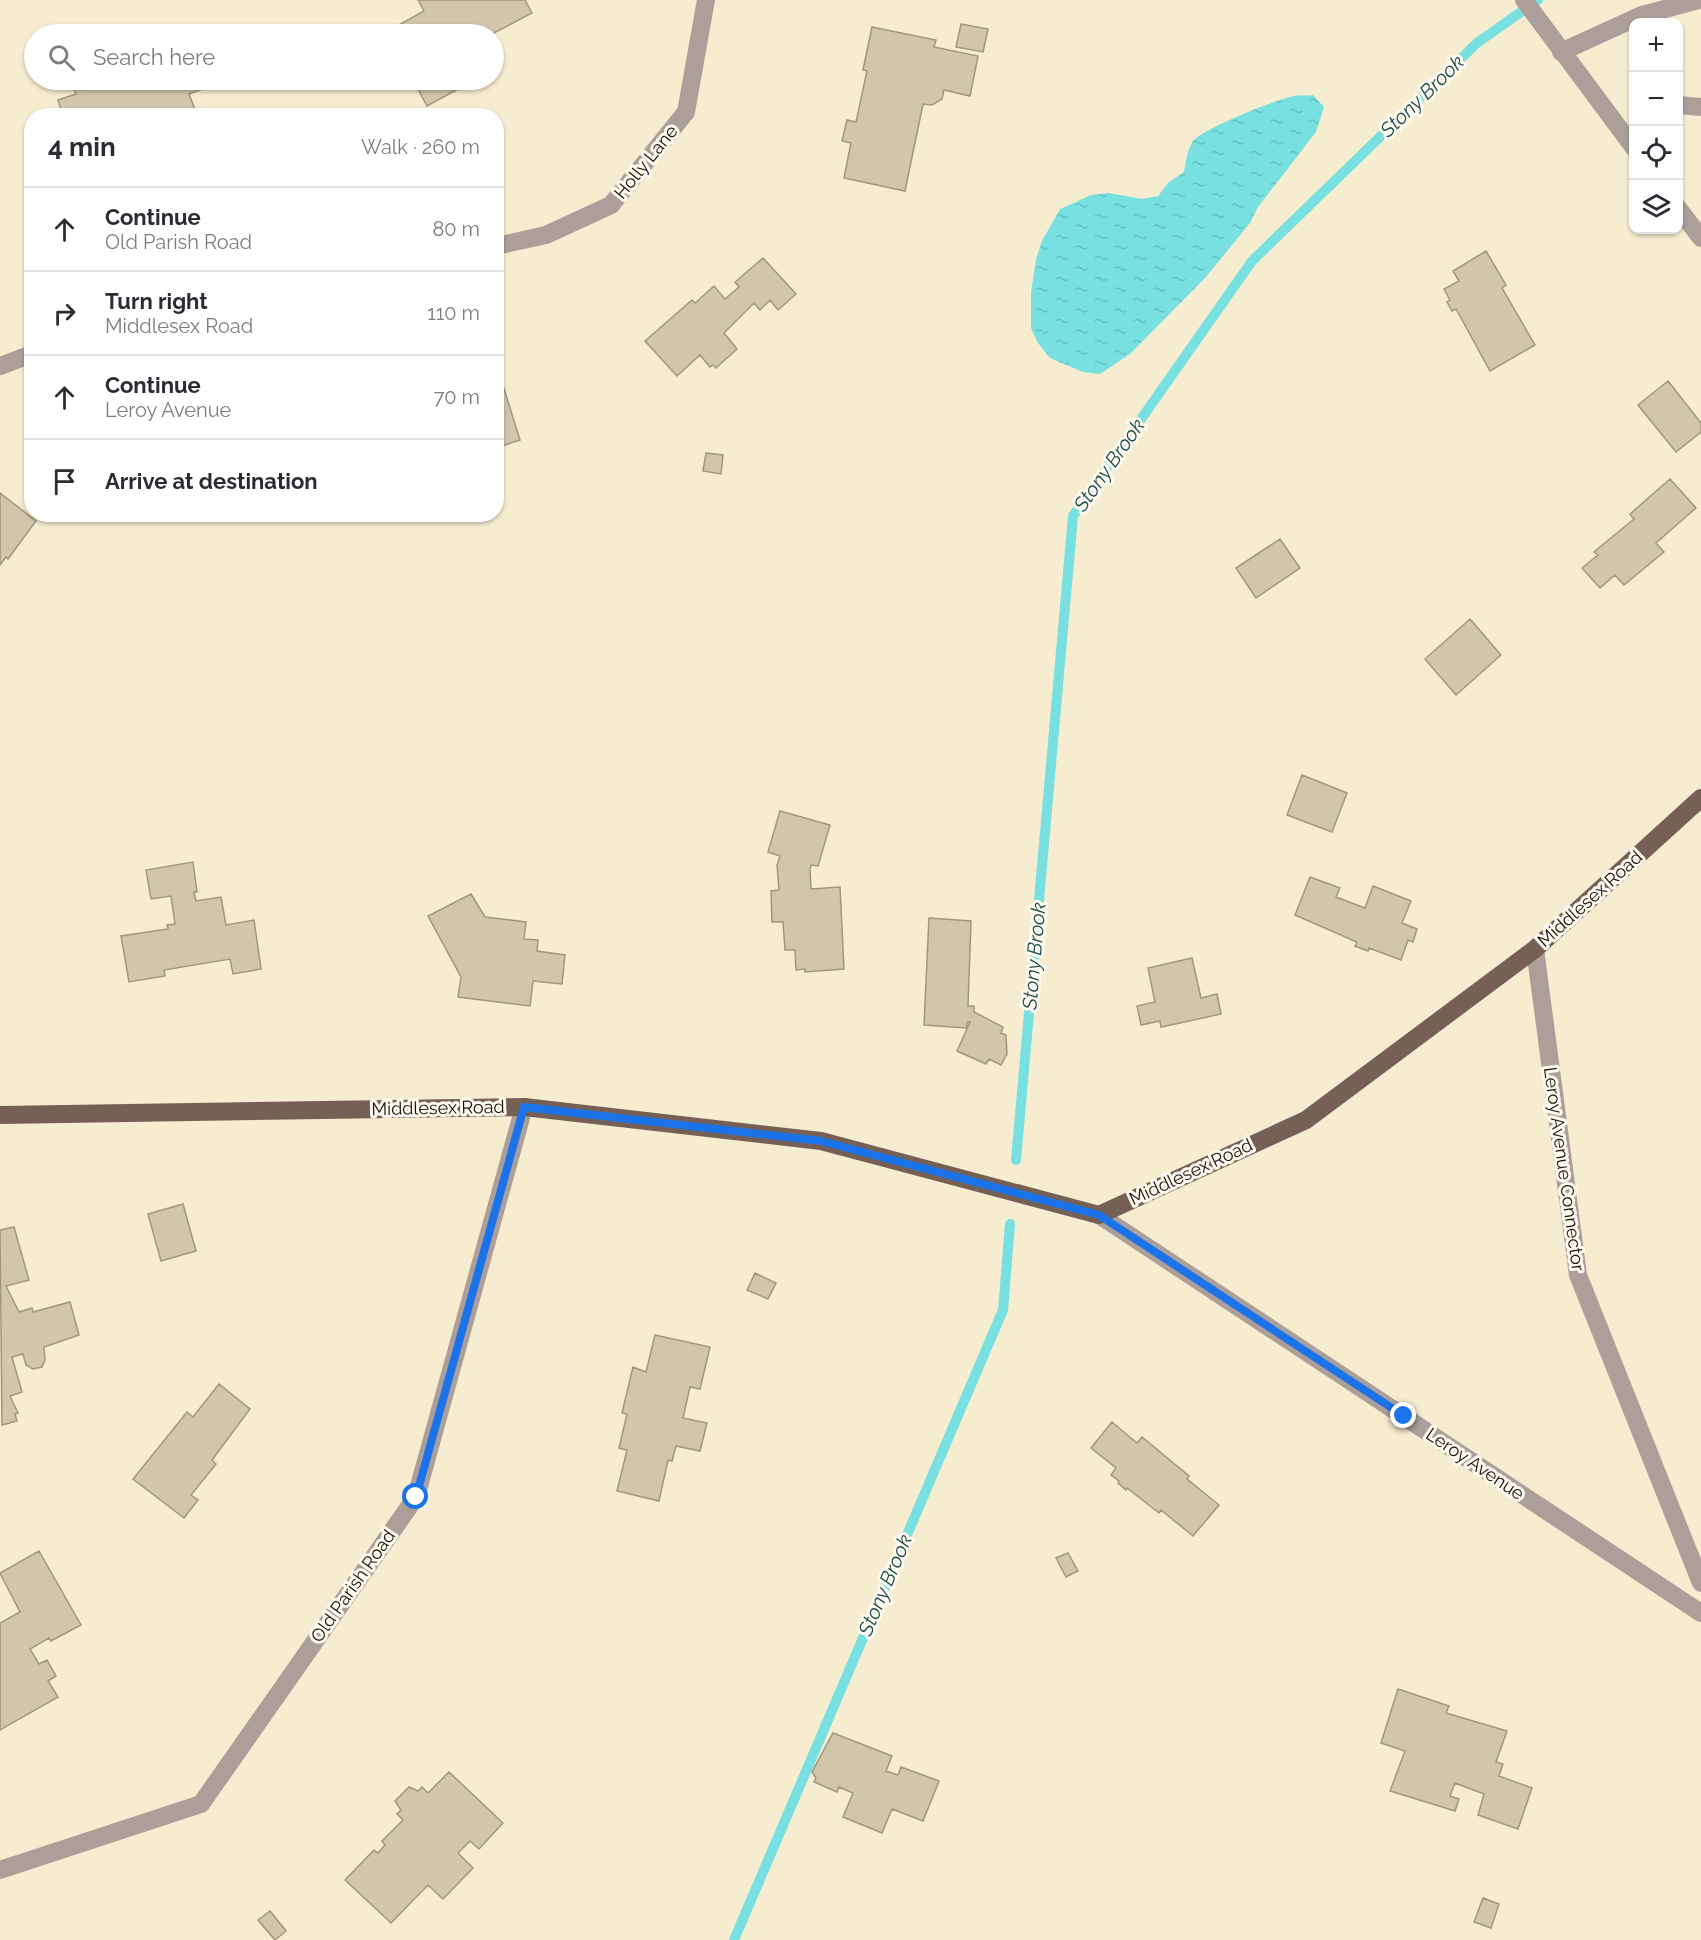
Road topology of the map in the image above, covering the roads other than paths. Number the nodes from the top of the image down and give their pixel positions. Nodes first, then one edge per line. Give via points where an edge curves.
1 (706, 0) edge
2 (1524, 0) edge
3 (1699, 0) edge
4 (1644, 18) edge
5 (1629, 23) edge
6 (1561, 52) junction
7 (1683, 105) edge
8 (1701, 107) edge
9 (1629, 141) edge
10 (1683, 215) edge
11 (1701, 238) edge
12 (504, 244) edge
13 (24, 357) edge
14 (0, 366) edge
15 (1701, 798) edge
16 (1535, 949) junction
17 (524, 1107) junction
18 (0, 1114) edge
19 (1099, 1215) junction
20 (1701, 1583) edge
21 (1701, 1613) edge
22 (0, 1870) edge

1 - 12 street, Holly Lane via 686,112 610,205 546,234
2 - 6 street
3 - 4 street
5 - 6 street
6 - 9 street
7 - 8 street
10 - 11 street
13 - 14 street
15 - 16 main road, Middlesex Road
16 - 19 main road, Middlesex Road via 1306,1120
16 - 20 street, Leroy Avenue Connector via 1578,1275
17 - 18 main road, Middlesex Road
17 - 19 main road, Middlesex Road via 821,1141
17 - 22 street, Old Parish Road via 416,1497 201,1804
19 - 21 street, Leroy Avenue

